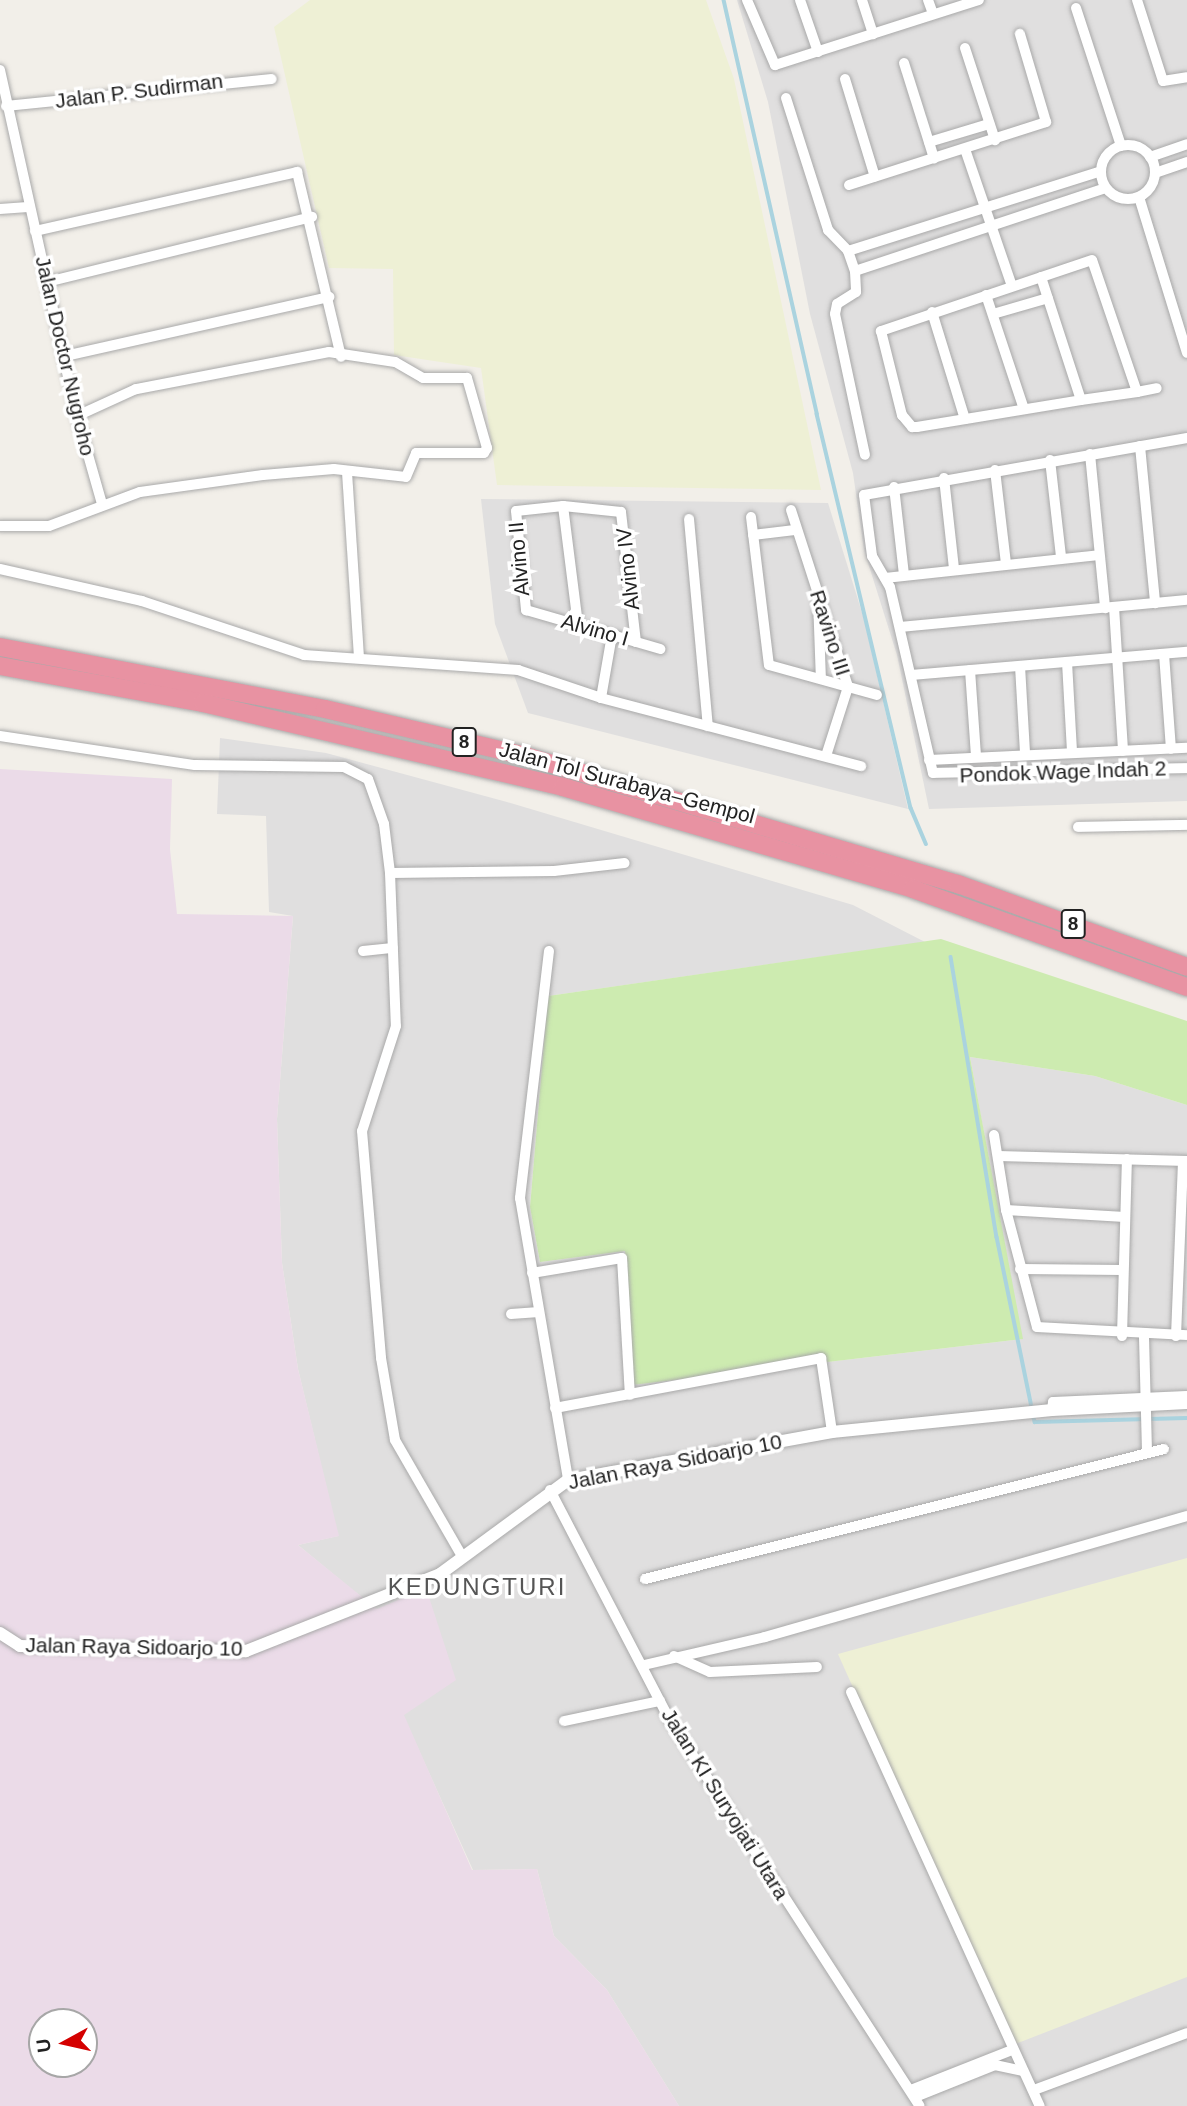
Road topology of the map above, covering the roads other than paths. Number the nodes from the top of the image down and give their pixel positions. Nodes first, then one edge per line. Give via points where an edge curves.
1 (747, 0) edge
2 (800, 0) edge
3 (862, 0) edge
4 (928, 0) edge
5 (979, 0) edge
6 (1137, 0) edge
7 (1076, 8) dead end
8 (933, 14) junction
9 (873, 34) junction
10 (1020, 34) dead end
11 (965, 48) dead end
12 (818, 52) junction
13 (904, 63) dead end
14 (0, 70) edge
15 (1187, 77) edge
16 (272, 79) dead end
17 (845, 79) dead end
18 (786, 98) dead end
19 (6, 106) junction
20 (989, 124) junction
21 (995, 140) junction
22 (929, 142) junction
23 (1187, 144) edge
24 (1121, 146) junction
25 (965, 149) junction
26 (1150, 157) junction
27 (934, 158) junction
28 (1187, 162) edge
29 (1101, 171) junction
30 (1155, 173) junction
31 (874, 177) junction
32 (849, 185) dead end
33 (1106, 188) junction
34 (1139, 197) junction
35 (28, 207) junction
36 (985, 208) junction
37 (0, 209) edge
38 (312, 217) junction
39 (991, 226) junction
40 (35, 231) junction
41 (848, 251) junction
42 (855, 271) junction
43 (1041, 277) junction
44 (47, 282) junction
45 (1012, 286) junction
46 (986, 295) junction
47 (329, 297) junction
48 (1048, 298) junction
49 (932, 312) junction
50 (993, 314) junction
51 (1187, 353) edge
52 (65, 356) junction
53 (341, 357) junction
54 (1157, 388) dead end
55 (1137, 392) junction
56 (1081, 400) junction
57 (1024, 410) junction
58 (77, 416) junction
59 (965, 419) junction
60 (1187, 438) edge
61 (1140, 446) junction
62 (1090, 454) junction
63 (865, 455) dead end
64 (1050, 460) junction
65 (995, 470) junction
66 (347, 472) junction
67 (944, 478) junction
68 (894, 487) junction
69 (102, 504) junction
70 (563, 506) junction
71 (791, 510) dead end
72 (751, 517) dead end
73 (689, 519) dead end
74 (0, 526) edge
75 (795, 530) junction
76 (753, 536) junction
77 (1099, 555) junction
78 (1061, 557) junction
79 (1006, 564) junction
80 (0, 569) edge
81 (954, 569) junction
82 (904, 575) junction
83 (885, 578) junction
84 (817, 595) junction
85 (1187, 600) edge
86 (1155, 603) junction
87 (1110, 607) junction
88 (530, 612) joint
89 (578, 625) junction
90 (900, 627) junction
91 (612, 635) junction
92 (636, 642) junction
93 (0, 647) edge
94 (660, 649) dead end
95 (1187, 652) edge
96 (1164, 654) junction
97 (359, 658) junction
98 (1117, 658) junction
99 (1067, 662) junction
100 (0, 666) edge
101 (1020, 666) junction
102 (970, 670) junction
103 (911, 675) junction
104 (821, 679) junction
105 (848, 687) junction
106 (877, 695) dead end
107 (601, 698) junction
108 (708, 726) junction
109 (0, 736) edge
110 (1187, 748) edge
111 (1171, 749) junction
112 (1123, 751) junction
113 (1072, 752) junction
114 (1025, 754) junction
115 (826, 756) junction
116 (976, 756) junction
117 (929, 760) junction
118 (861, 766) dead end
119 (1187, 768) edge
120 (1187, 825) edge
121 (1078, 827) dead end
122 (625, 863) dead end
123 (390, 873) junction
124 (393, 948) junction
125 (363, 951) dead end
126 (549, 951) dead end
127 (1187, 967) edge
128 (1187, 987) edge
129 (994, 1135) dead end
130 (998, 1156) junction
131 (1126, 1159) junction
132 (1185, 1161) edge
133 (1006, 1210) junction
134 (1125, 1217) junction
135 (1020, 1269) junction
136 (1123, 1270) junction
137 (532, 1273) junction
138 (539, 1312) junction
139 (511, 1314) dead end
140 (1122, 1336) junction
141 (1144, 1336) junction
142 (1182, 1336) edge
143 (630, 1395) junction
144 (1187, 1396) edge
145 (1146, 1403) junction
146 (1187, 1403) edge
147 (555, 1408) junction
148 (832, 1432) junction
149 (1164, 1449) dead end
150 (1147, 1453) junction
151 (568, 1480) junction
152 (550, 1490) junction
153 (1187, 1516) edge
154 (462, 1556) junction
155 (645, 1579) dead end
156 (0, 1633) edge
157 (673, 1655) junction
158 (644, 1665) junction
159 (817, 1667) dead end
160 (851, 1692) dead end
161 (660, 1701) junction
162 (564, 1721) dead end
163 (1187, 2033) edge
164 (1012, 2050) junction
165 (1023, 2071) junction
166 (1034, 2090) junction
167 (915, 2098) edge
168 (1040, 2106) edge

1 - 12 street via 771,64
2 - 12 street
3 - 9 street
4 - 8 street
5 - 8 street
6 - 15 street via 1166,83
7 - 24 street
8 - 9 street
9 - 12 street
10 - 21 street via 1047,119
11 - 20 street
13 - 22 street
14 - 19 street, Jalan Doctor Nugroho
16 - 19 street, Jalan P. Sudirman
17 - 31 street
18 - 41 street via 828,230
19 - 35 street, Jalan Doctor Nugroho
20 - 21 street
20 - 22 street
21 - 25 street
22 - 27 street
23 - 26 street
24 - 26 street via 1142,150
24 - 29 street via 1109,153
25 - 27 street
25 - 36 street
26 - 30 street
27 - 31 street
28 - 30 street
29 - 33 street
29 - 36 street
30 - 34 street via 1150,187
31 - 32 street
33 - 34 street via 1125,199
33 - 39 street
34 - 51 street
35 - 37 street
35 - 40 street, Jalan Doctor Nugroho
36 - 39 street
36 - 41 street
38 - 40 street via 297,172
38 - 44 street
38 - 47 street
39 - 42 street
39 - 45 street
40 - 44 street, Jalan Doctor Nugroho
41 - 42 street
42 - 63 street via 856,292 837,304 835,314
43 - 45 street
43 - 48 street
43 - 55 street via 1085,261 1095,263
44 - 52 street, Jalan Doctor Nugroho
45 - 46 street
46 - 49 street
46 - 50 street
47 - 52 street
47 - 53 street
48 - 50 street
48 - 56 street
49 - 59 street
49 - 59 street via 881,331 902,415 912,427
50 - 57 street
52 - 58 street, Jalan Doctor Nugroho
53 - 58 street via 329,352 152,385
53 - 66 street via 396,362 423,378 467,379 487,448 484,453 416,453 405,477
54 - 55 street
55 - 56 street
56 - 57 street
57 - 59 street
58 - 69 street, Jalan Doctor Nugroho
60 - 61 street
61 - 62 street
61 - 86 street
62 - 64 street
62 - 77 street
64 - 65 street
64 - 78 street
65 - 67 street
65 - 79 street
66 - 69 street via 263,475 140,492
66 - 97 street
67 - 68 street
67 - 81 street
68 - 82 street
68 - 83 street via 864,495 872,556
69 - 74 street via 49,526
70 - 88 street, Alvino II via 520,508 514,513 522,602
70 - 89 street
70 - 92 street, Alvino IV via 622,515
71 - 75 street, Ravino III
72 - 76 street
73 - 108 street
75 - 76 street
75 - 84 street, Ravino III
76 - 104 street via 768,662
77 - 78 street
77 - 87 street
78 - 79 street
79 - 81 street
80 - 97 street via 142,601 304,655
81 - 82 street
82 - 83 street
83 - 90 street
84 - 104 street
84 - 105 street, Ravino III
85 - 86 street
86 - 87 street
87 - 90 street
87 - 98 street
88 - 89 street, Alvino I
89 - 91 street, Alvino I
90 - 103 street
91 - 92 street, Alvino I
91 - 107 street
92 - 94 street, Alvino I
93 - 127 highway, Jalan Tol Surabaya–Gempol / 8 via 325,709 525,756 958,884
95 - 96 street
96 - 98 street
96 - 111 street
97 - 107 street via 518,670
98 - 99 street
98 - 112 street
99 - 101 street
99 - 113 street
100 - 128 highway, Jalan Tol Surabaya–Gempol / 8 via 203,703 563,787 913,889
101 - 102 street
101 - 114 street
102 - 103 street
102 - 116 street
103 - 117 street
104 - 105 street
105 - 106 street
105 - 115 street, Ravino III
107 - 108 street
108 - 115 street
109 - 123 street via 195,765 359,771 368,779 384,824
110 - 111 street
111 - 112 street
112 - 113 street
113 - 114 street
114 - 116 street
115 - 118 street
116 - 117 street
117 - 119 street, Pondok Wage Indah 2 via 939,776
120 - 121 street
122 - 123 street via 554,871
123 - 124 street
124 - 125 street
124 - 154 street via 396,1026 362,1131 381,1358 395,1440
126 - 137 street via 520,1198
129 - 130 street
130 - 131 street
130 - 133 street
131 - 132 street
131 - 134 street
132 - 142 street
133 - 134 street
133 - 135 street
134 - 136 street
135 - 136 street
135 - 140 street via 1037,1327
136 - 140 street
137 - 138 street
137 - 143 street via 622,1258
138 - 139 street
138 - 147 street
140 - 141 street
141 - 142 street
141 - 145 street
143 - 147 street
143 - 148 street via 821,1358
144 - 145 street
145 - 146 street, Jalan Raya Sidoarjo 10
145 - 148 street, Jalan Raya Sidoarjo 10
145 - 150 street
147 - 151 street
148 - 151 street, Jalan Raya Sidoarjo 10
149 - 150 street
150 - 155 street
151 - 152 street, Jalan Raya Sidoarjo 10
152 - 154 street, Jalan Raya Sidoarjo 10
152 - 158 street, Jalan KI Suryojati Utara
153 - 157 street via 765,1637
154 - 156 street, Jalan Raya Sidoarjo 10 via 423,1583 246,1651 20,1646
157 - 158 street
157 - 159 street via 710,1672
158 - 161 street, Jalan KI Suryojati Utara
160 - 164 street
161 - 162 street
161 - 167 street, Jalan KI Suryojati Utara via 744,1840
163 - 166 street
164 - 165 street
164 - 167 street
165 - 166 street
165 - 167 street via 995,2065
166 - 168 street

